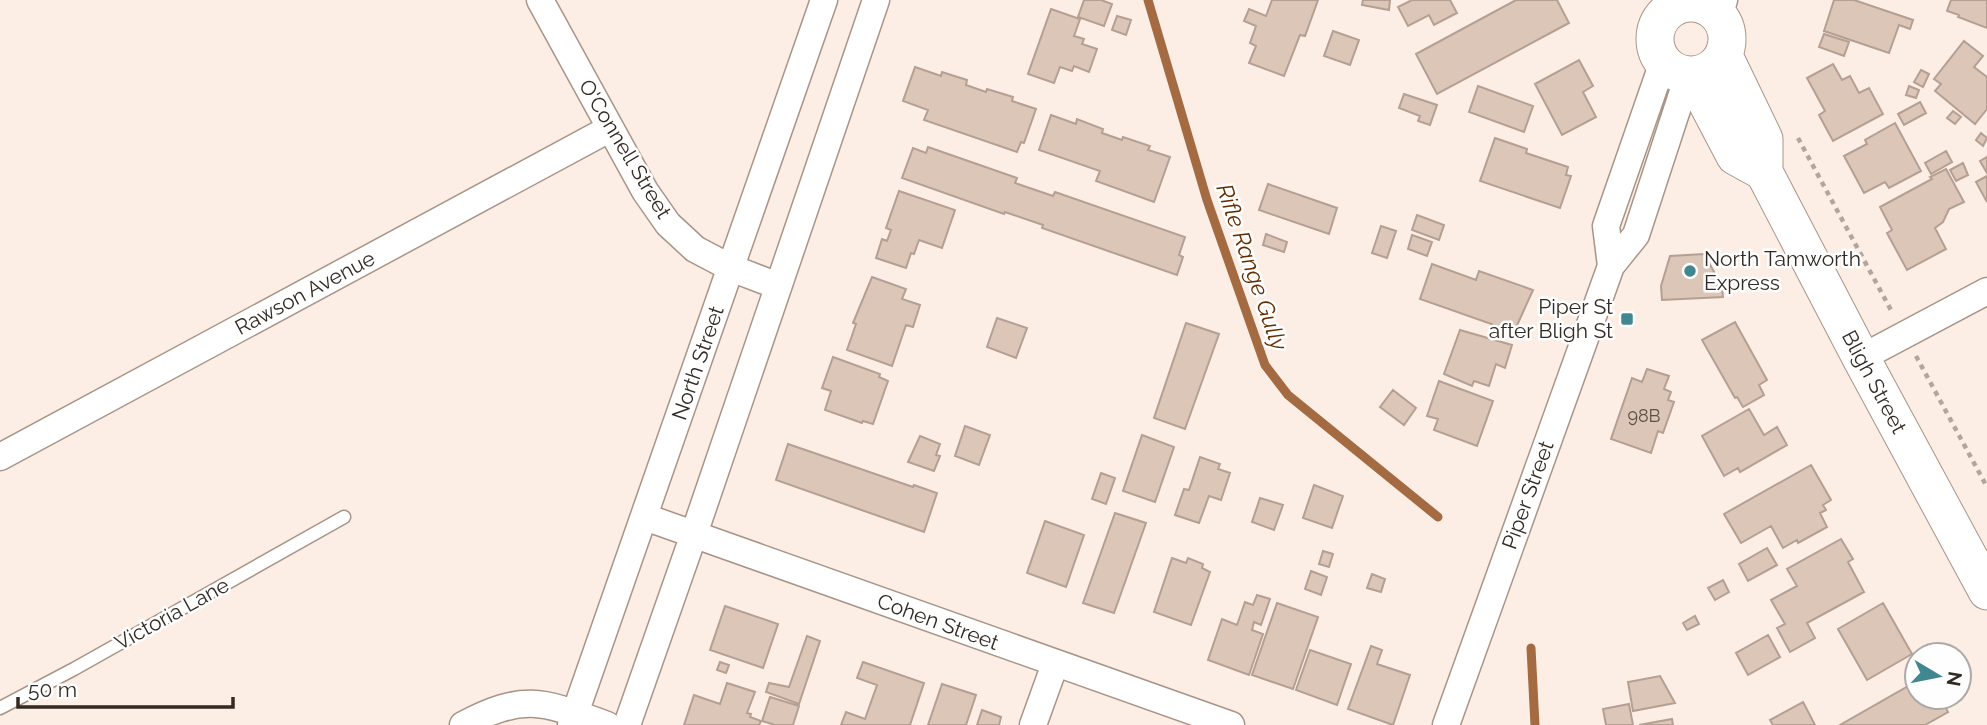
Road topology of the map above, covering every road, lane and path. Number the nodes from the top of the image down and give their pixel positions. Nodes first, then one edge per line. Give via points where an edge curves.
1 (540, 0) edge
2 (824, 0) edge
3 (876, 0) edge
4 (1691, 5) edge
5 (1724, 56) junction
6 (1681, 71) junction
7 (609, 129) junction
8 (1794, 130) dead end
9 (1764, 172) junction
10 (731, 268) junction
11 (778, 286) junction
12 (1987, 291) edge
13 (1904, 334) junction
14 (1861, 358) junction
15 (0, 457) edge
16 (1987, 487) edge
17 (344, 517) dead end
18 (645, 517) junction
19 (695, 534) junction
20 (1987, 591) edge
21 (1055, 664) junction
22 (0, 708) edge
23 (573, 719) edge
24 (463, 725) edge
25 (607, 725) edge
26 (627, 725) edge
27 (1033, 725) edge
28 (1231, 725) edge
29 (1446, 725) edge

1 - 7 street, O'Connell Street
2 - 10 street, North Street
3 - 11 street
4 - 5 street via 1728,35
4 - 6 street via 1655,35 1655,44
5 - 6 street via 1711,70
5 - 9 street, Bligh Street via 1764,139
6 - 9 street via 1735,156
6 - 29 street, Piper Street via 1606,226 1611,266
7 - 10 street, O'Connell Street via 668,224 695,249
7 - 15 street, Rawson Avenue
8 - 13 path
9 - 14 street, Bligh Street
10 - 11 street, O'Connell Street
10 - 18 street, North Street
11 - 19 street
12 - 13 street
13 - 14 street
13 - 16 path
14 - 20 street, Bligh Street
17 - 22 lane, Victoria Lane
18 - 19 street, Cohen Street
18 - 23 street, North Street
19 - 21 street, Cohen Street
19 - 26 street
21 - 27 street
21 - 28 street, Cohen Street
23 - 24 street via 555,707 519,703
23 - 25 street

